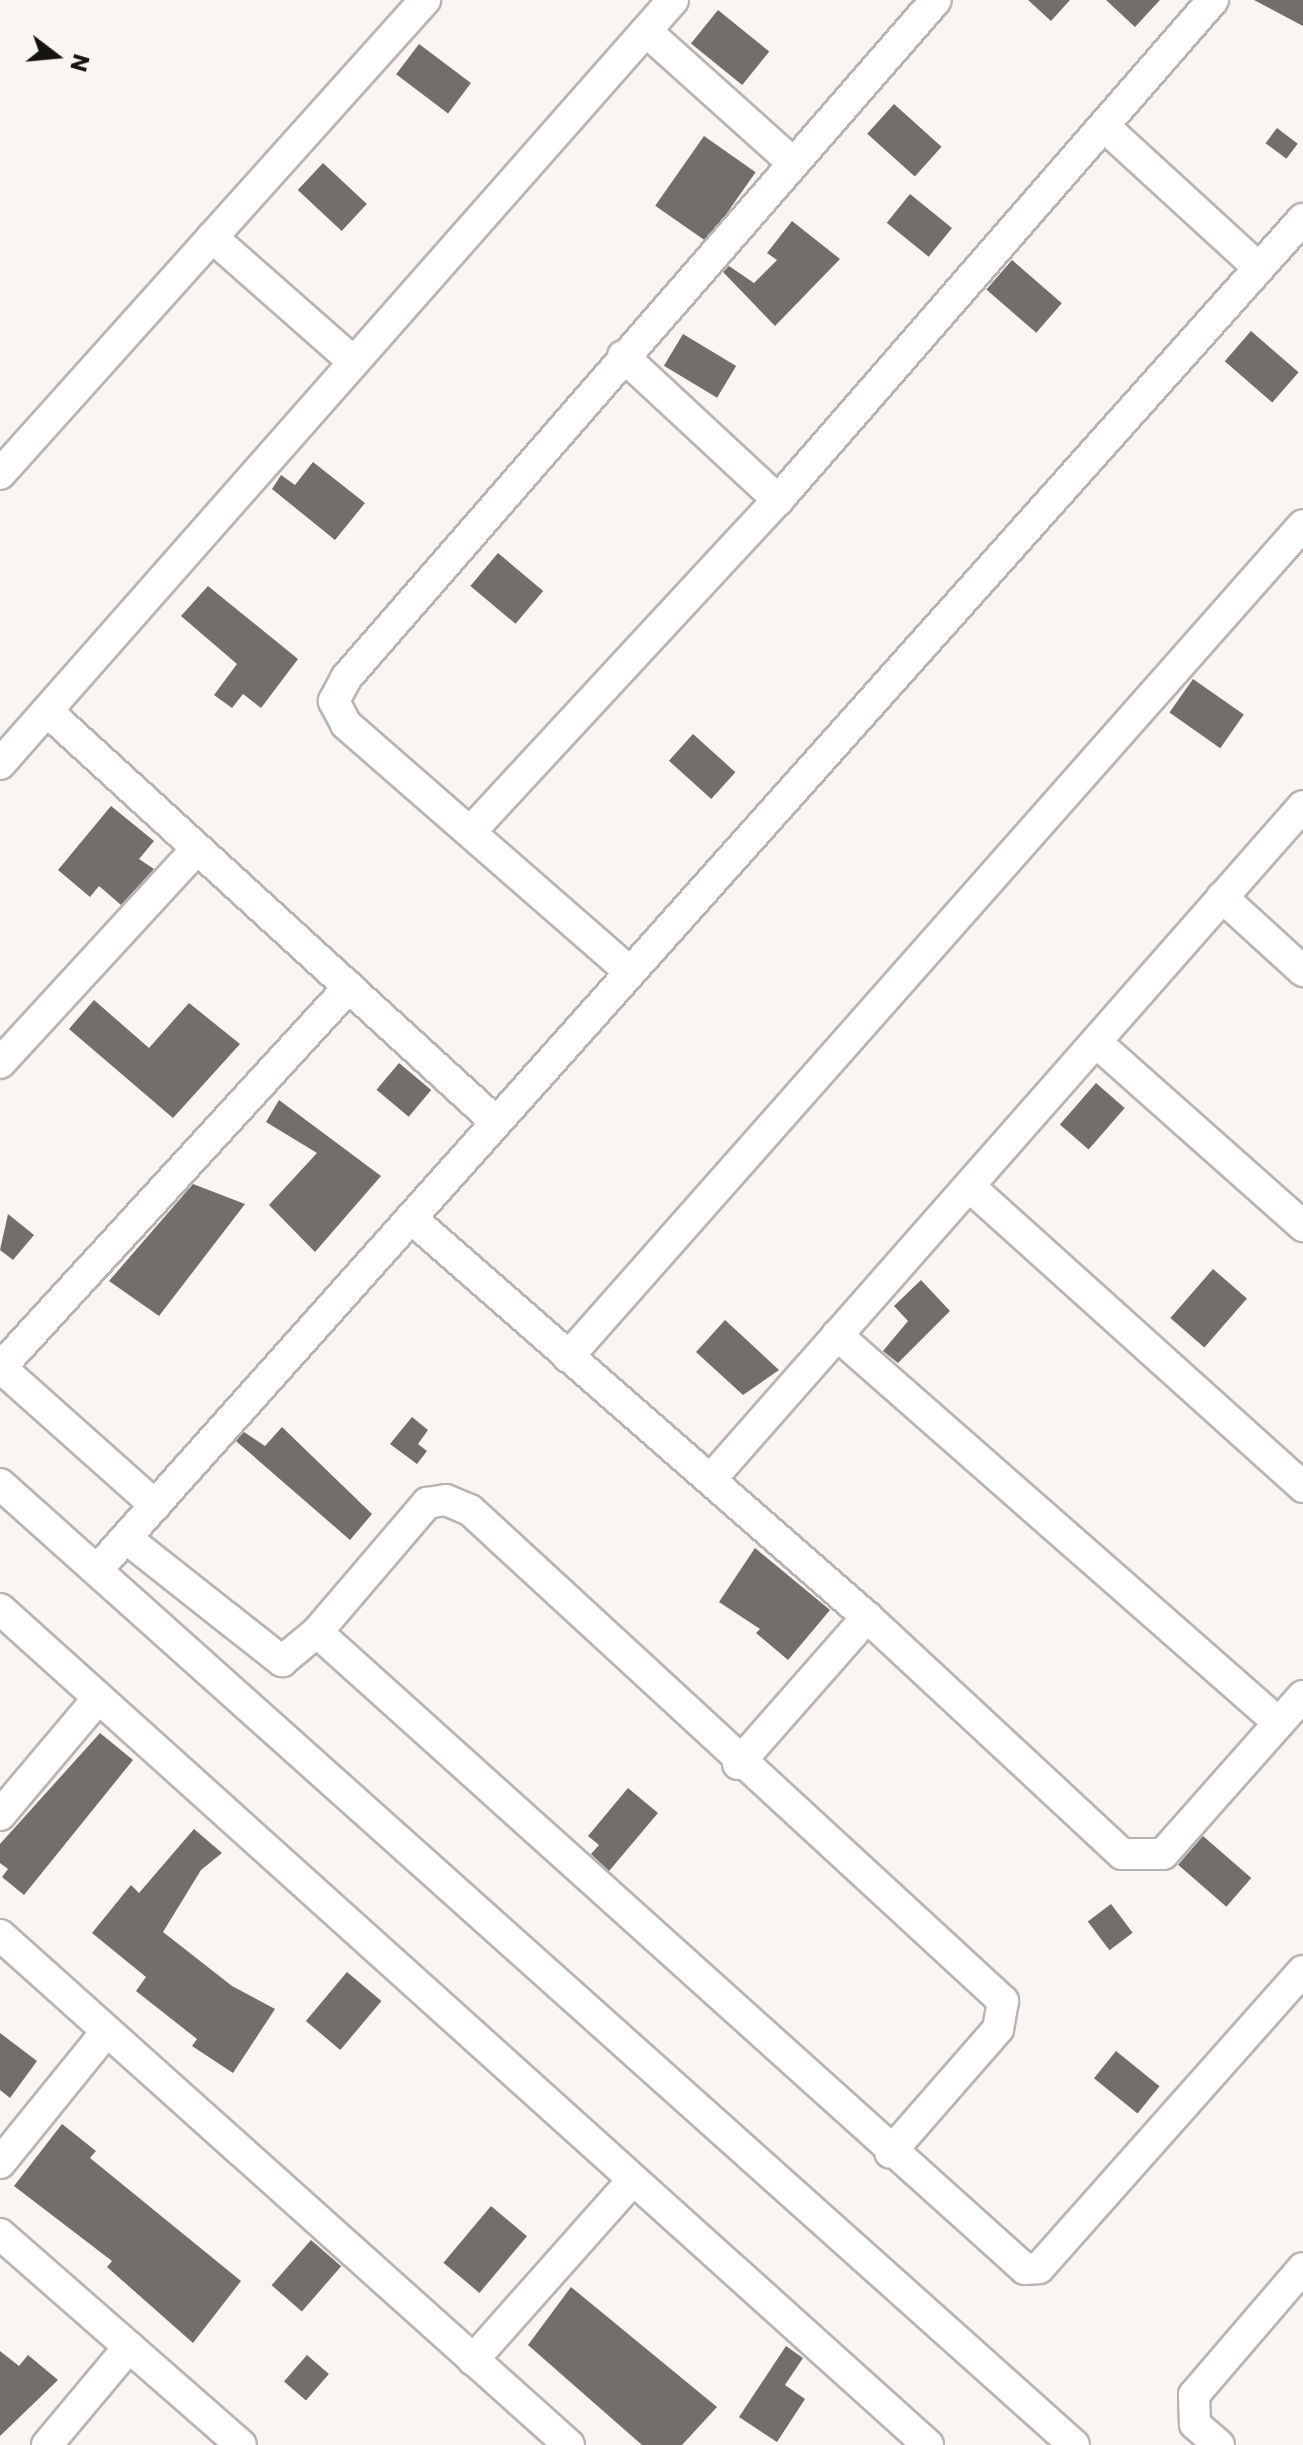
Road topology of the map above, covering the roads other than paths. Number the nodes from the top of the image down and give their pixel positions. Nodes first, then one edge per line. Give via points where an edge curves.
1 (425, 0) edge
2 (673, 0) edge
3 (936, 0) edge
4 (1213, 0) edge
5 (646, 31) junction
6 (1106, 128) junction
7 (793, 163) junction
8 (1303, 219) edge
9 (212, 237) junction
10 (1259, 268) junction
11 (623, 356) junction
12 (354, 362) junction
13 (0, 474) edge
14 (778, 500) junction
15 (1301, 532) edge
16 (47, 711) junction
17 (0, 764) edge
18 (1303, 806) edge
19 (472, 830) junction
20 (197, 849) junction
21 (1222, 897) junction
22 (1303, 971) edge
23 (630, 972) junction
24 (349, 987) junction
25 (1097, 1043) junction
26 (0, 1063) edge
27 (496, 1122) junction
28 (969, 1186) junction
29 (411, 1218) junction
30 (1303, 1226) edge
31 (837, 1335) junction
32 (568, 1357) junction
33 (0, 1368) edge
34 (711, 1479) junction
35 (0, 1484) edge
36 (1303, 1487) edge
37 (155, 1505) junction
38 (126, 1538) junction
39 (97, 1570) junction
40 (0, 1609) edge
41 (867, 1617) junction
42 (317, 1632) junction
43 (1303, 1696) edge
44 (96, 1701) junction
45 (1279, 1723) junction
46 (738, 1764) junction
47 (0, 1815) edge
48 (0, 1935) edge
49 (1303, 1971) edge
50 (107, 2031) junction
51 (890, 2153) junction
52 (0, 2163) edge
53 (632, 2181) junction
54 (0, 2234) edge
55 (1303, 2268) edge
56 (129, 2347) junction
57 (473, 2360) junction
58 (47, 2445) edge
59 (241, 2445) edge
60 (569, 2445) edge
61 (928, 2445) edge
62 (1074, 2445) edge
63 (1219, 2445) edge

1 - 9 street
2 - 5 street
3 - 7 street
4 - 6 street
5 - 7 street
5 - 12 street
6 - 10 street
6 - 14 street
7 - 11 street
8 - 10 street
9 - 12 street
9 - 13 street
10 - 23 street
11 - 14 street
11 - 19 street via 347,677 334,701 346,724
12 - 16 street
14 - 19 street
15 - 32 street
16 - 17 street
16 - 20 street
18 - 21 street
19 - 23 street
20 - 24 street
20 - 26 street
21 - 22 street
21 - 25 street
23 - 27 street
24 - 27 street
24 - 33 street
25 - 28 street
25 - 30 street
27 - 29 street
28 - 31 street
28 - 36 street
29 - 32 street
29 - 37 street
31 - 34 street
31 - 45 street
32 - 34 street
33 - 37 street
34 - 41 street
35 - 39 street
37 - 38 street
38 - 39 street
38 - 42 street via 272,1658 291,1657
39 - 62 street
40 - 44 street
41 - 45 street via 1122,1854 1163,1854
41 - 46 street
42 - 46 street via 427,1503 446,1500 470,1510
42 - 51 street
43 - 45 street
44 - 47 street
44 - 53 street
46 - 51 street via 1003,2001 998,2029
48 - 50 street
49 - 51 street via 1039,2268 1009,2261
50 - 52 street
50 - 57 street
53 - 57 street
53 - 61 street
54 - 56 street
55 - 63 street via 1194,2395 1195,2424
56 - 58 street
56 - 59 street
57 - 60 street

